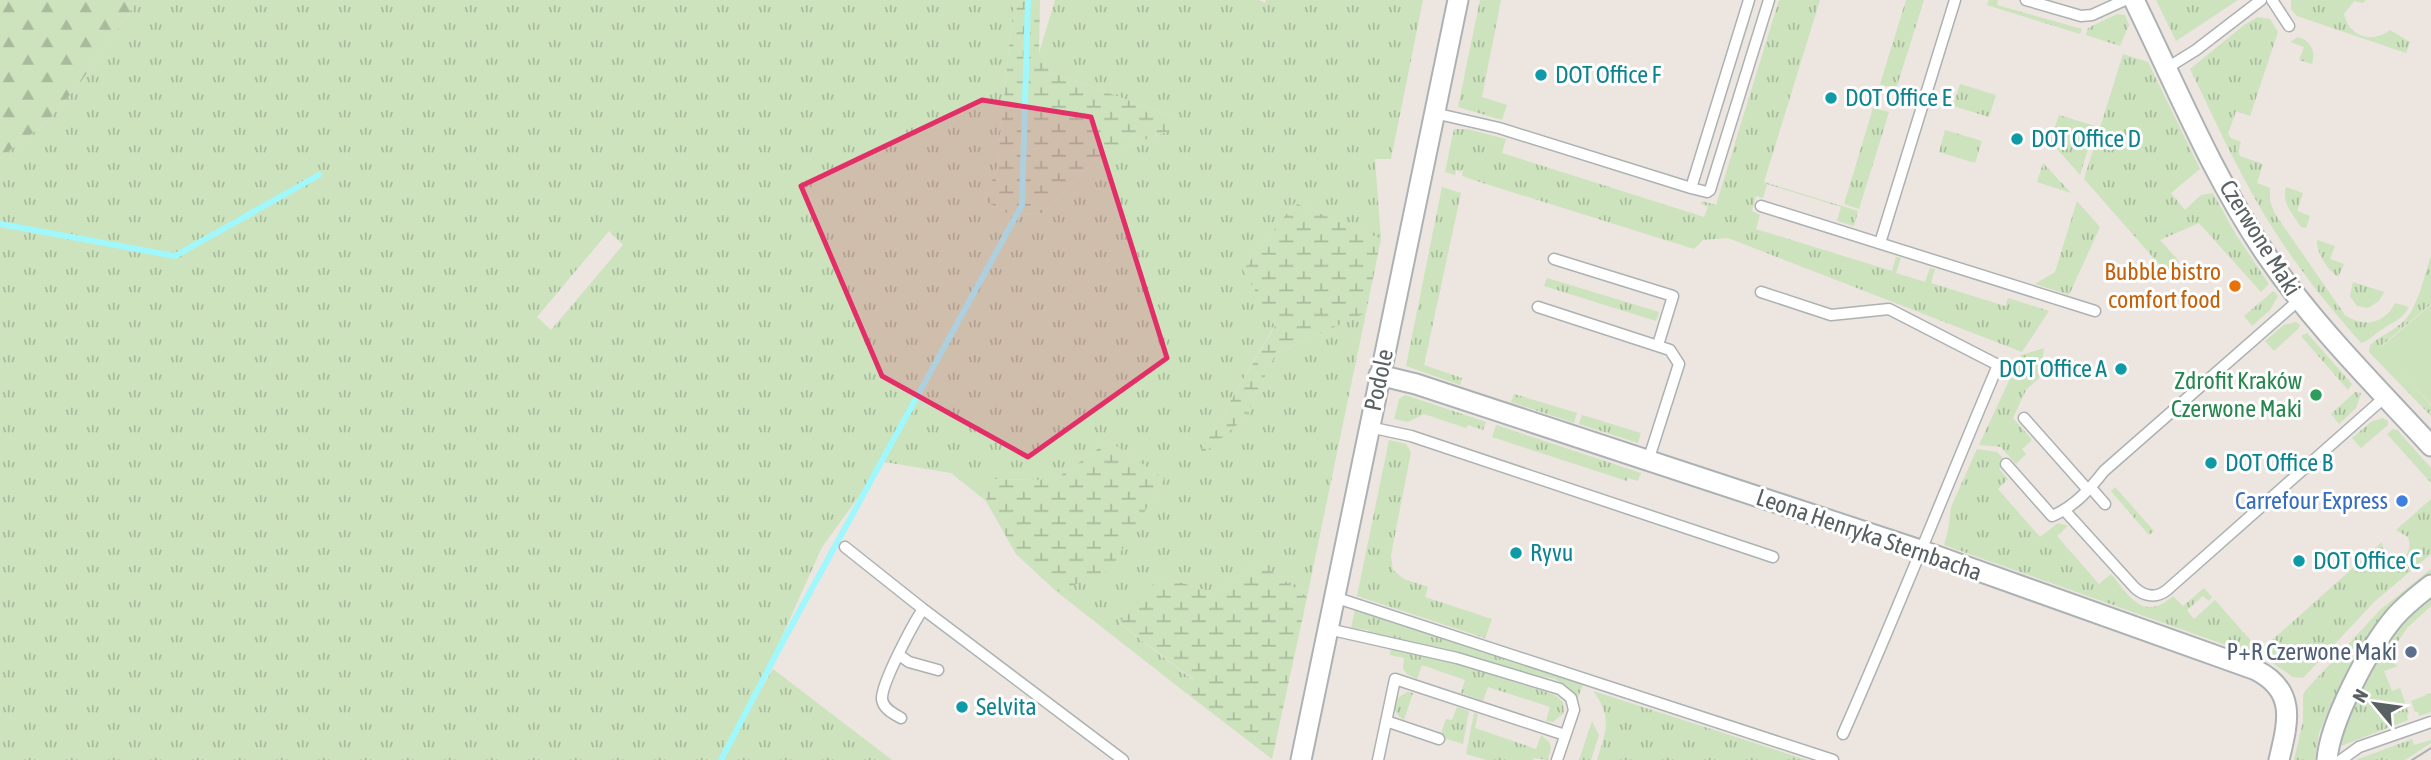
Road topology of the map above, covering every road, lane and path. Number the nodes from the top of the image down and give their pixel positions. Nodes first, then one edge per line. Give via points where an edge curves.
1 (1458, 0) edge
2 (1749, 0) edge
3 (1769, 0) edge
4 (1955, 0) edge
5 (2026, 0) edge
6 (2125, 0) edge
7 (2134, 0) edge
8 (2261, 0) edge
9 (2272, 0) edge
10 (2288, 26) dead end
11 (2167, 68) junction
12 (1434, 113) junction
13 (1691, 188) junction
14 (1761, 206) dead end
15 (1880, 243) junction
16 (1555, 259) dead end
17 (1761, 292) dead end
18 (2299, 300) junction
19 (1538, 307) dead end
20 (2095, 311) dead end
21 (1658, 345) junction
22 (1379, 375) junction
23 (2385, 397) junction
24 (2024, 418) dead end
25 (1369, 427) junction
26 (2431, 446) edge
27 (1648, 461) junction
28 (2006, 464) dead end
29 (2090, 489) junction
30 (2105, 503) dead end
31 (2065, 511) junction
32 (845, 547) dead end
33 (1920, 550) junction
34 (1773, 556) dead end
35 (2431, 585) edge
36 (1334, 597) junction
37 (923, 609) junction
38 (1328, 629) junction
39 (899, 655) junction
40 (938, 670) dead end
41 (901, 718) dead end
42 (1386, 721) junction
43 (2431, 722) edge
44 (1843, 734) dead end
45 (1565, 735) junction
46 (1439, 738) dead end
47 (1123, 760) edge
48 (1301, 760) edge
49 (1378, 760) edge
50 (1557, 760) edge
51 (1833, 760) edge
52 (2279, 760) edge
53 (2327, 760) edge
54 (2341, 760) edge

1 - 12 street, Podole
2 - 13 lane
3 - 13 lane via 1738,82 1710,190
4 - 15 lane
5 - 6 lane via 2087,16
7 - 11 street, Czerwone Maki
8 - 11 lane
9 - 10 lane
11 - 18 street, Czerwone Maki via 2239,212
12 - 13 lane via 1499,128
12 - 22 street, Podole
14 - 15 lane
15 - 20 lane
16 - 21 lane via 1673,296
17 - 33 lane via 1831,315 1889,309 1998,365
18 - 23 street, Czerwone Maki
18 - 29 lane via 2104,471
19 - 21 lane
21 - 27 lane via 1670,350 1679,364
22 - 25 street, Podole
22 - 27 street, Leona Henryka Sternbacha
23 - 26 street, Czerwone Maki
23 - 31 lane via 2158,595 2148,596 2135,588
24 - 29 lane
25 - 34 lane via 1411,436
25 - 36 street, Podole
27 - 33 street, Leona Henryka Sternbacha
28 - 31 lane via 2052,516
29 - 30 lane
29 - 31 lane
32 - 37 lane
33 - 44 lane
33 - 52 street, Leona Henryka Sternbacha via 2266,675 2287,702
35 - 53 street via 2384,631 2335,722
36 - 38 street, Podole
36 - 51 lane
37 - 39 lane
37 - 47 lane
38 - 45 lane via 1457,658 1560,689 1571,698 1574,710
38 - 48 street, Podole
39 - 40 lane
39 - 41 lane via 882,700
42 - 45 lane via 1395,679
42 - 46 lane
42 - 49 lane
43 - 54 lane via 2359,747
45 - 50 lane

